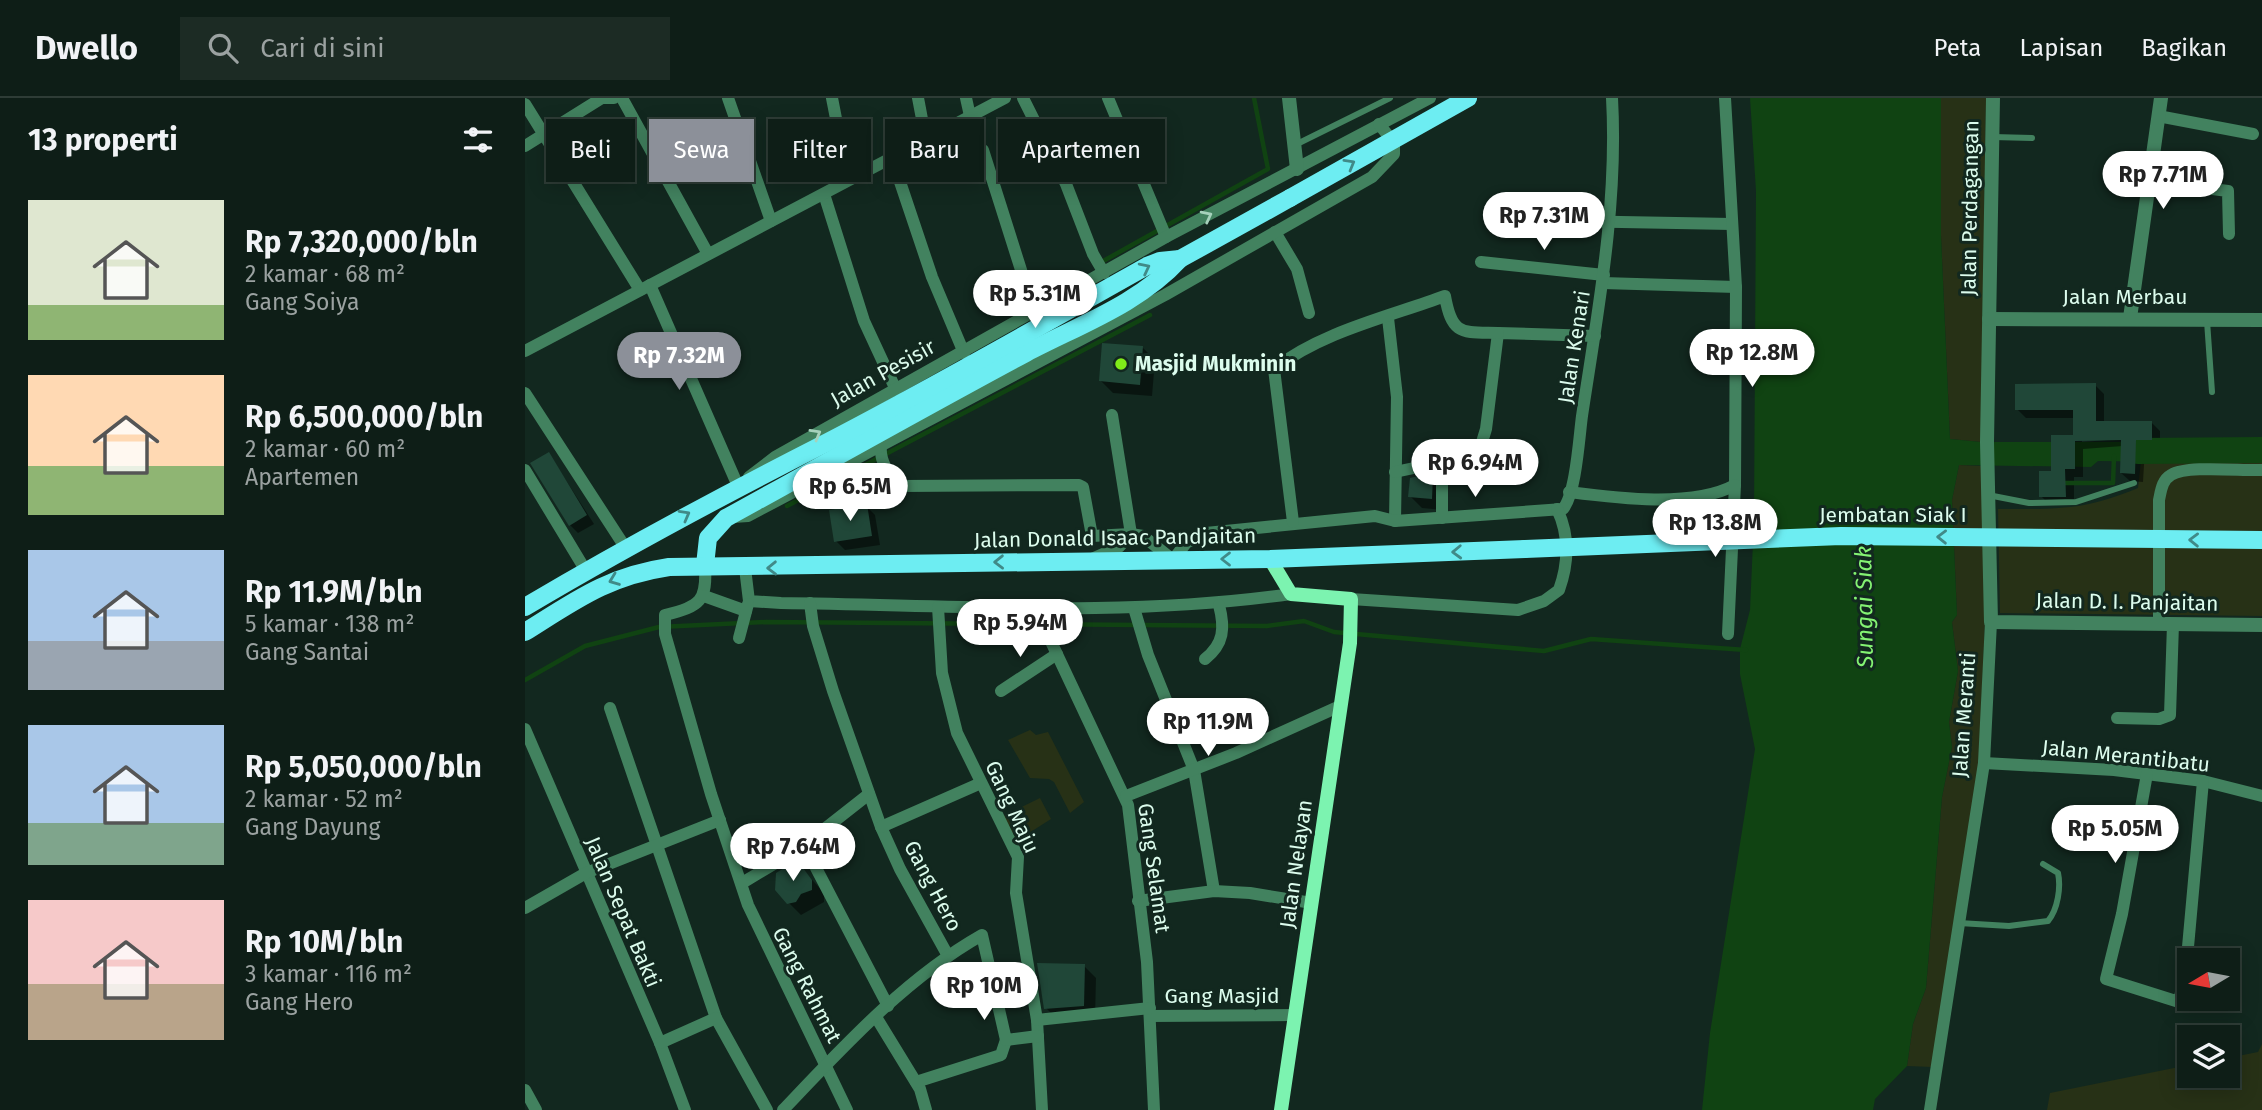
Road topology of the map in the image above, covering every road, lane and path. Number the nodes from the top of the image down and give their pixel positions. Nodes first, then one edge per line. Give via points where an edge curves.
1 (614, 98) edge
2 (622, 98) edge
3 (727, 98) edge
4 (832, 98) edge
5 (918, 98) edge
6 (966, 98) edge
7 (1005, 98) edge
8 (1023, 98) edge
9 (1108, 98) edge
10 (1289, 98) edge
11 (1390, 98) edge
12 (1430, 98) edge
13 (1468, 98) edge
14 (1612, 98) edge
15 (1725, 98) edge
16 (1993, 98) edge
17 (2161, 98) edge
18 (525, 104) edge
19 (970, 116) junction
20 (2158, 116) junction
21 (836, 119) edge
22 (922, 119) edge
23 (964, 119) edge
24 (1379, 124) junction
25 (544, 134) junction
26 (2253, 134) dead end
27 (1991, 136) junction
28 (2032, 138) dead end
29 (1295, 145) junction
30 (525, 146) edge
31 (984, 153) edge
32 (1297, 170) junction
33 (2150, 181) junction
34 (845, 182) edge
35 (901, 182) edge
36 (824, 194) junction
37 (1503, 220) dead end
38 (771, 221) junction
39 (1609, 221) junction
40 (1732, 224) junction
41 (1275, 232) junction
42 (1165, 234) junction
43 (2229, 234) dead end
44 (708, 254) junction
45 (1181, 259) junction
46 (1481, 262) dead end
47 (1098, 263) junction
48 (1603, 279) junction
49 (645, 287) junction
50 (1736, 287) junction
51 (1031, 304) junction
52 (1309, 313) dead end
53 (1388, 318) junction
54 (2130, 318) junction
55 (1989, 319) junction
56 (2207, 319) junction
57 (2262, 320) edge
58 (1498, 333) junction
59 (1595, 336) junction
60 (960, 347) junction
61 (525, 351) edge
62 (1028, 360) junction
63 (998, 377) junction
64 (930, 378) junction
65 (894, 385) junction
66 (2212, 392) dead end
67 (525, 393) edge
68 (1112, 415) dead end
69 (881, 449) junction
70 (823, 454) junction
71 (1442, 462) junction
72 (525, 470) edge
73 (2262, 470) edge
74 (1395, 472) junction
75 (2134, 483) dead end
76 (741, 484) junction
77 (1735, 485) junction
78 (1569, 492) junction
79 (1988, 495) junction
80 (1557, 509) junction
81 (726, 518) junction
82 (1442, 518) junction
83 (1395, 521) junction
84 (1293, 522) junction
85 (1131, 534) junction
86 (2262, 540) edge
87 (625, 547) junction
88 (1525, 549) joint
89 (1270, 559) junction
90 (1090, 560) junction
91 (1174, 560) junction
92 (705, 565) junction
93 (745, 568) junction
94 (586, 571) junction
95 (1291, 594) junction
96 (704, 596) junction
97 (1352, 599) junction
98 (1219, 604) junction
99 (525, 607) edge
100 (1040, 612) junction
101 (1135, 613) junction
102 (811, 615) junction
103 (744, 619) junction
104 (938, 619) junction
105 (1991, 622) junction
106 (2166, 624) junction
107 (2262, 625) edge
108 (525, 632) edge
109 (1728, 634) dead end
110 (1057, 654) junction
111 (1205, 659) dead end
112 (1001, 691) dead end
113 (1340, 706) junction
114 (610, 708) dead end
115 (2117, 718) dead end
116 (525, 729) edge
117 (1984, 764) junction
118 (1195, 770) junction
119 (2147, 774) junction
120 (2203, 781) junction
121 (981, 783) junction
122 (869, 794) junction
123 (1126, 796) junction
124 (2262, 796) edge
125 (720, 820) junction
126 (881, 827) junction
127 (656, 847) junction
128 (800, 849) junction
129 (2042, 864) dead end
130 (586, 873) junction
131 (742, 883) junction
132 (1214, 891) junction
133 (1139, 901) junction
134 (1312, 904) junction
135 (525, 908) edge
136 (1959, 923) junction
137 (947, 954) junction
138 (888, 1006) junction
139 (1150, 1012) junction
140 (1294, 1015) junction
141 (876, 1017) junction
142 (716, 1018) junction
143 (1037, 1020) junction
144 (1038, 1035) junction
145 (1006, 1040) junction
146 (660, 1043) junction
147 (826, 1065) junction
148 (916, 1082) junction
149 (525, 1090) edge
150 (797, 1104) edge
151 (536, 1110) edge
152 (685, 1110) edge
153 (767, 1110) edge
154 (783, 1110) edge
155 (847, 1110) edge
156 (926, 1110) edge
157 (1042, 1110) edge
158 (1154, 1110) edge
159 (1281, 1110) edge
160 (1930, 1110) edge

1 - 25 street via 602,98
2 - 44 street
3 - 38 street
4 - 21 street
5 - 22 street
6 - 19 street
7 - 19 street
8 - 47 street via 1066,184
9 - 42 street
10 - 29 street
11 - 29 lane
12 - 24 street, Jalan Pesisir
45 -> 13 main road, bridge
14 - 39 street, Jalan Kenari via 1614,177
15 - 40 street
16 - 27 street, Jalan Perdagangan
17 - 20 street
18 - 25 street
19 - 23 street
20 - 26 street
20 - 33 street
24 - 32 street, Jalan Pesisir
24 - 41 street via 1394,143 1394,154 1385,167
25 - 30 street
25 - 49 street
27 - 28 lane
27 - 55 street, Jalan Perdagangan
29 - 32 street
31 - 51 street
42 -> 32 street, Jalan Pesisir
33 - 43 street via 2228,191
33 - 54 street
34 - 36 street
35 - 60 street
36 - 38 street
36 - 65 street via 864,321
37 - 39 street
38 - 44 street
39 - 40 street
39 - 48 street, Jalan Kenari
40 - 50 street
41 - 52 street via 1297,269
41 - 62 street
42 - 47 street, Jalan Pesisir
44 - 49 street
45 - 62 main road via 1149,289
64 -> 45 main road via 1147,267
46 - 48 street
47 - 51 street, Jalan Pesisir
48 - 50 street
48 - 59 street, Jalan Kenari
49 - 61 street
49 - 76 street
50 - 77 street
51 - 60 street, Jalan Pesisir
53 - 58 street via 1445,296 1454,327
53 - 74 street via 1397,397
53 - 84 street via 1322,339 1290,355 1275,369
54 - 55 street, Jalan Merbau
54 - 56 street, Jalan Merbau
55 - 79 street, Jalan Meranti
56 - 57 street, Jalan Merbau
56 - 66 lane
58 - 59 street
58 - 71 street via 1480,453 1476,462
59 - 78 street, Jalan Kenari
60 - 64 street, Jalan Pesisir
62 - 63 main road
63 - 69 street
63 - 70 main road
64 - 65 street, Jalan Pesisir
64 - 70 main road
76 -> 65 street, Jalan Pesisir via 757,469
67 - 87 street
68 - 85 street
69 - 81 street via 748,516
69 - 85 street via 886,468 901,486 1079,485 1092,536
70 - 76 main road
70 - 81 main road
71 - 74 street
71 - 82 street
72 - 94 street
73 - 106 street via 2182,472 2169,476 2162,485
74 - 83 street
75 - 79 lane via 2076,502 2029,503
87 -> 76 main road
77 - 78 street via 1692,497 1613,498
77 - 109 street
78 - 80 street, Jalan Kenari via 1566,506
79 - 105 street, Jalan Meranti
80 - 82 street
80 - 97 street via 1567,534 1567,550 1559,590 1544,601 1518,610
81 - 92 main road via 708,538
82 - 83 street
83 - 84 street via 1375,516
84 - 91 street via 1206,533 1181,547
85 - 90 street via 1119,547
85 - 91 street via 1152,541
86 -> 88 main road, Jembatan Siak I, bridge via 1841,536
87 - 94 main road
88 -> 89 main road, Jalan Donald Isaac Pandjaitan
89 -> 91 main road, Jalan Donald Isaac Pandjaitan
89 - 95 main road
90 - 91 main road, Jalan Donald Isaac Pandjaitan
90 -> 93 main road, Jalan Donald Isaac Pandjaitan
92 - 93 main road, Jalan Donald Isaac Pandjaitan
92 - 96 street
92 -> 108 main road, Jalan Donald Isaac Pandjaitan via 622,576
93 - 103 street
94 - 99 main road
95 - 97 main road
95 - 98 street
96 - 103 street
96 - 125 street, Gang Rahmat via 664,618 665,634
97 - 113 main road, Jalan Nelayan
98 - 101 street
98 - 111 street via 1223,634 1218,649
100 - 101 street
100 - 104 street
100 - 110 street, Gang Selamat
101 - 118 street
102 - 103 street
102 - 104 street
102 - 122 street, Gang Hero
104 - 121 street, Gang Maju via 948,705
105 - 106 street, Jalan D. I. Panjaitan
105 - 117 street, Jalan Meranti
106 - 107 street, Jalan D. I. Panjaitan
106 - 115 street via 2169,715
110 - 112 street
110 - 123 street, Gang Selamat
113 - 118 street
113 - 134 main road, Jalan Nelayan
114 - 127 street
116 - 130 street, Jalan Sepat Bakti
117 - 119 street, Jalan Merantibatu
117 - 136 street, Jalan Meranti
118 - 123 street
118 - 132 street
119 - 120 street, Jalan Merantibatu
119 - 120 street via 2106,979 2179,1002
120 - 124 street, Jalan Merantibatu
121 - 126 street
121 - 143 street, Gang Maju via 1019,857 1016,893
122 - 126 street, Gang Hero
122 - 128 street
123 - 133 street, Gang Selamat
125 - 127 street
125 - 131 street, Gang Rahmat
126 - 137 street, Gang Hero
127 - 130 street
127 - 142 street
128 - 131 street
128 - 138 street via 815,866
129 - 136 lane via 2058,873 2061,884 2048,921 2009,926
130 - 135 street
130 - 146 street, Jalan Sepat Bakti
131 - 147 street, Gang Rahmat via 757,927
132 - 133 street
132 - 134 street
133 - 139 street, Gang Selamat
134 - 140 main road, Jalan Nelayan
136 - 160 street, Jalan Meranti
137 - 138 street
137 - 145 street, Gang Hero via 982,935
138 - 141 street
139 - 140 street, Gang Masjid
139 - 143 street, Gang Masjid
139 - 158 street, Gang Selamat
140 - 159 main road, Jalan Nelayan
141 - 147 street
141 - 148 street
142 - 146 street
142 - 153 street
143 - 144 street, Gang Maju
144 - 145 street
144 - 157 street, Gang Maju
145 - 148 street via 1001,1055
146 - 152 street, Jalan Sepat Bakti
147 - 150 street
147 - 155 street, Gang Rahmat
148 - 156 street
149 - 151 street
150 - 154 street

